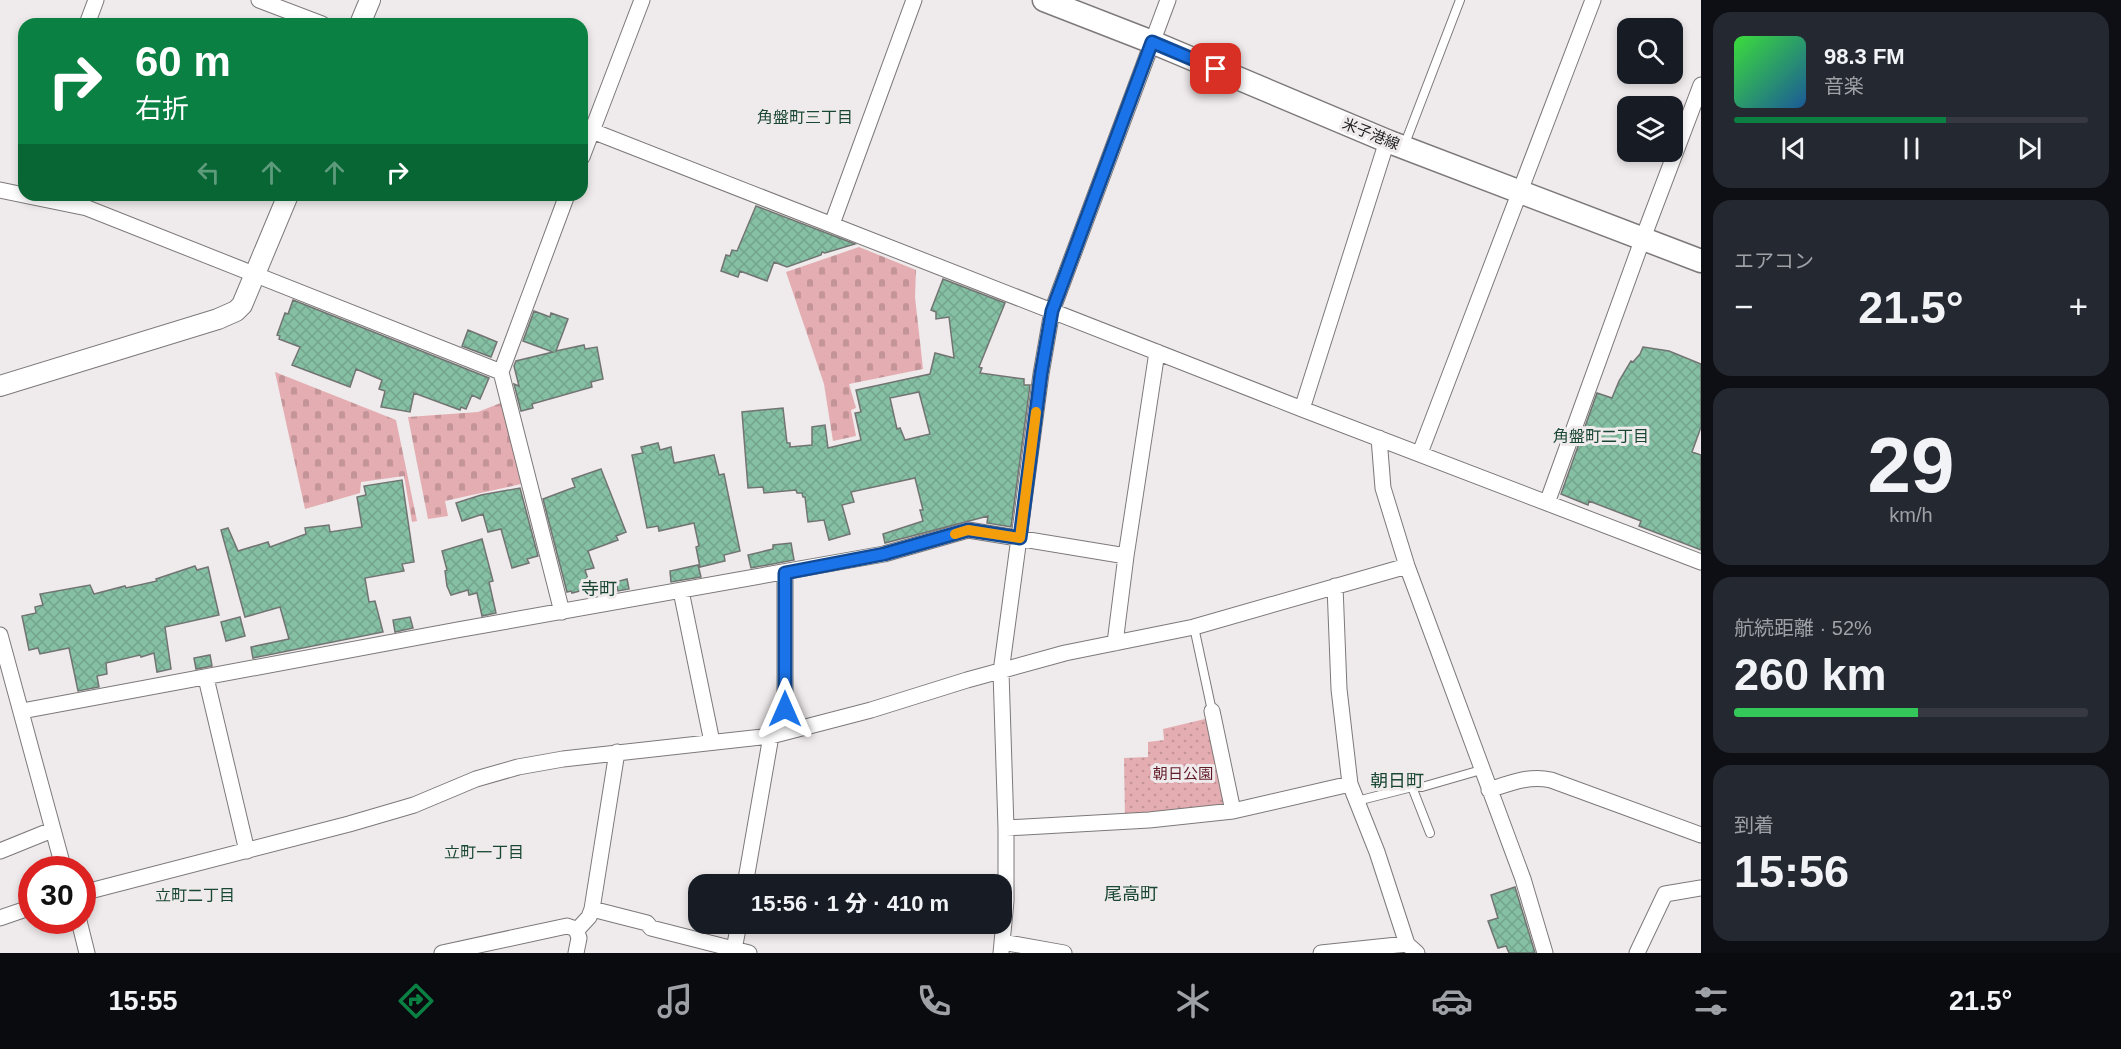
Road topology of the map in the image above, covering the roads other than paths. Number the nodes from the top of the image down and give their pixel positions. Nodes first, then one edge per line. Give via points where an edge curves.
1 (96, 0) edge
2 (259, 0) edge
3 (370, 0) edge
4 (642, 0) edge
5 (914, 0) edge
6 (1044, 0) edge
7 (1168, 0) edge
8 (1460, 0) edge
9 (1593, 0) edge
10 (89, 18) edge
11 (306, 18) edge
12 (362, 18) edge
13 (1152, 42) junction
14 (1701, 86) edge
15 (588, 127) edge
16 (588, 129) edge
17 (1396, 144) junction
18 (0, 190) edge
19 (18, 192) edge
20 (1521, 192) junction
21 (57, 201) edge
22 (285, 201) edge
23 (565, 201) edge
24 (832, 224) junction
25 (1643, 238) junction
26 (1701, 261) edge
27 (254, 274) junction
28 (1052, 311) junction
29 (1157, 352) junction
30 (501, 372) junction
31 (0, 386) edge
32 (1302, 409) junction
33 (1379, 438) junction
34 (1420, 453) junction
35 (1547, 503) junction
36 (1020, 538) junction
37 (1126, 556) junction
38 (1701, 562) edge
39 (1407, 566) junction
40 (785, 573) junction
41 (1335, 586) junction
42 (681, 591) junction
43 (562, 612) junction
44 (1194, 627) junction
45 (0, 635) edge
46 (1114, 643) junction
47 (1000, 672) junction
48 (206, 678) junction
49 (22, 711) junction
50 (1212, 711) joint
51 (778, 734) junction
52 (712, 742) junction
53 (617, 752) junction
54 (1481, 770) junction
55 (1350, 784) junction
56 (1412, 787) junction
57 (1489, 790) junction
58 (1357, 801) junction
59 (1233, 811) junction
60 (1006, 828) junction
61 (52, 830) junction
62 (1430, 833) dead end
63 (1701, 836) edge
64 (0, 851) edge
65 (247, 851) junction
66 (60, 856) edge
67 (747, 874) edge
68 (1701, 888) edge
69 (96, 889) edge
70 (592, 909) junction
71 (18, 912) edge
72 (0, 918) edge
73 (577, 930) junction
74 (82, 934) edge
75 (740, 934) edge
76 (1001, 947) edge
77 (1410, 950) edge
78 (742, 951) edge
79 (1346, 951) edge
80 (87, 953) edge
81 (442, 953) edge
82 (576, 953) edge
83 (1064, 953) edge
84 (1321, 953) edge
85 (1545, 953) edge
86 (1637, 953) edge

1 - 10 street
2 - 11 street
3 - 12 street
4 - 15 street
5 - 24 street
6 - 13 main road, 米子港線
7 - 13 street
8 - 17 lane
9 - 20 street
13 - 17 main road, 米子港線
13 - 28 street
14 - 25 street
16 - 24 street
17 - 20 main road, 米子港線
17 - 32 street
18 - 19 street
20 - 25 main road, 米子港線
20 - 34 street
21 - 27 street via 87,208
22 - 27 street
23 - 30 street
24 - 28 street
25 - 26 main road, 米子港線
25 - 35 street
27 - 30 street
27 - 31 street via 242,304 218,319
28 - 29 street
28 - 36 street
29 - 32 street
29 - 37 street
30 - 43 street
32 - 33 street
33 - 34 street
33 - 39 street via 1383,488
34 - 35 street
35 - 38 street
36 - 37 street
36 - 40 street via 968,530 884,554
36 - 47 street
37 - 46 street
39 - 41 street
39 - 54 street
40 - 42 street
40 - 51 street
41 - 44 street
41 - 55 street via 1339,689
42 - 43 street
42 - 52 street
43 - 48 street
44 - 46 street
44 - 50 lane
45 - 49 street
46 - 47 street
47 - 51 street
47 - 60 street
48 - 49 street
48 - 65 street
49 - 61 street
50 - 59 street
51 - 52 street
51 - 67 street
52 - 53 street
53 - 65 street via 518,767 476,779 414,805
53 - 70 street
54 - 56 lane
54 - 57 street
55 - 58 street
55 - 59 street
56 - 58 lane
56 - 62 lane
57 - 63 street via 1538,777
57 - 85 street via 1523,879
58 - 77 street
59 - 60 street
60 - 76 street via 1006,901
61 - 64 street
61 - 66 street
65 - 69 street
68 - 86 street via 1665,894
70 - 73 street
70 - 78 street
71 - 72 street
73 - 81 street via 567,926
73 - 82 street
74 - 80 street
75 - 78 street
76 - 83 street
77 - 79 street
79 - 84 street

